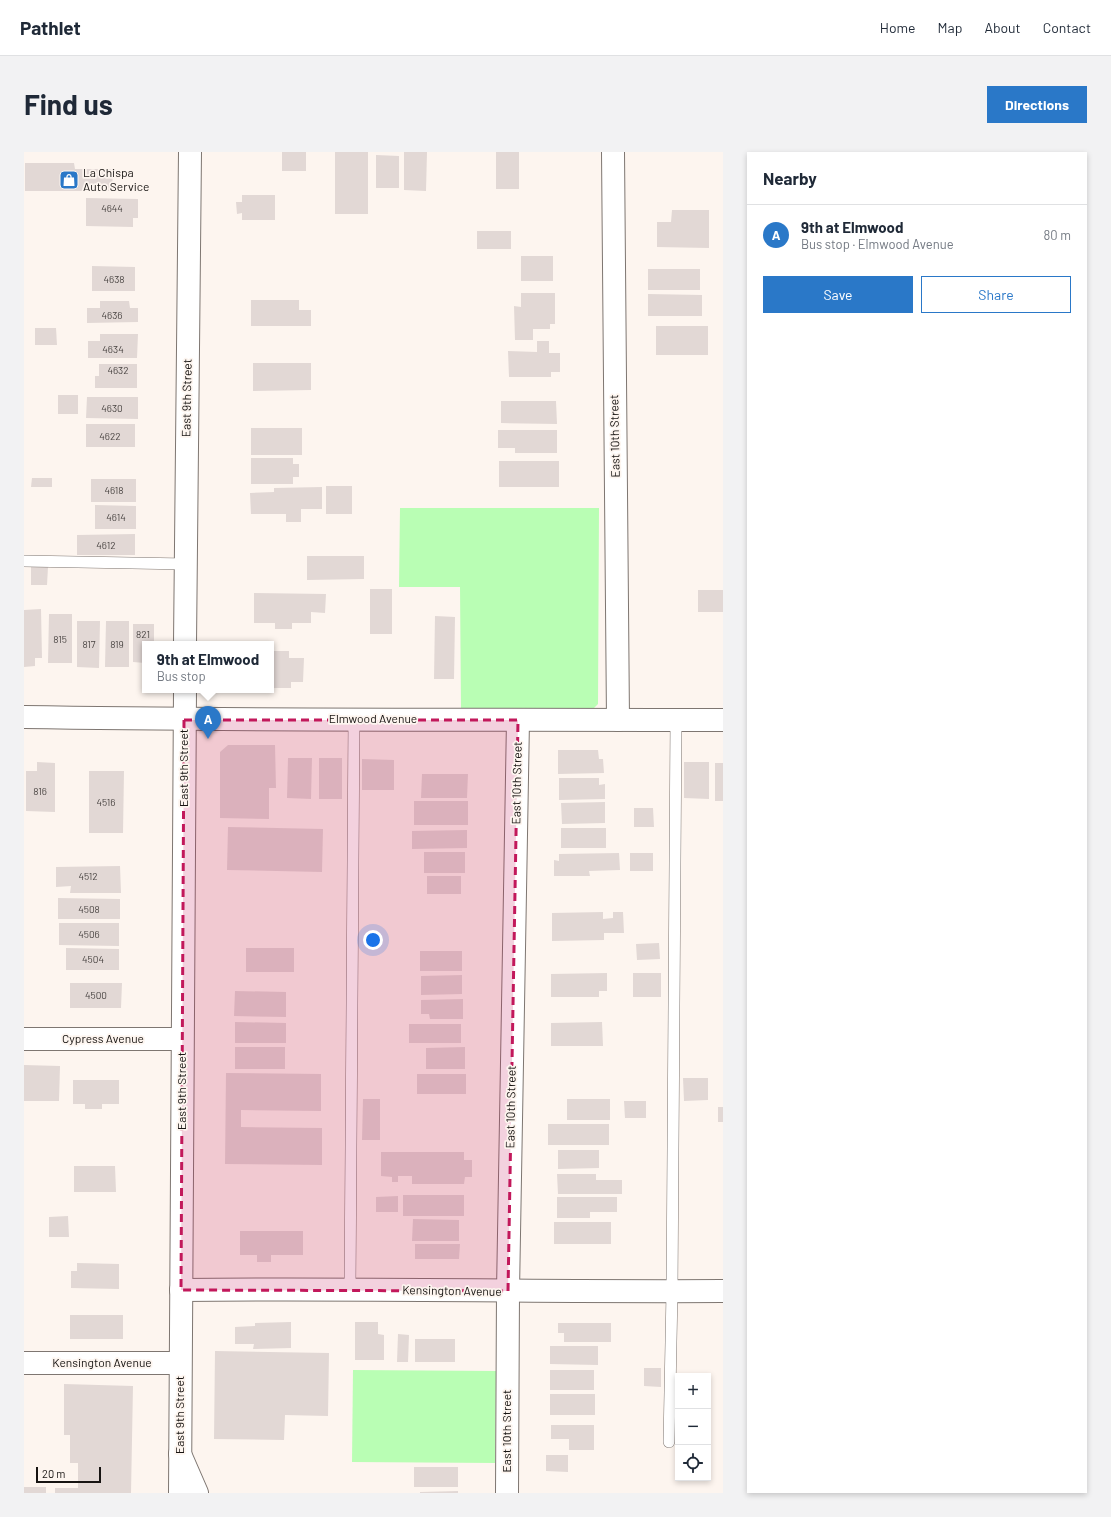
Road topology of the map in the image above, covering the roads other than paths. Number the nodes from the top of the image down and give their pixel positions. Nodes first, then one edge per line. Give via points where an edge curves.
1 (190, 152) edge
2 (613, 152) edge
3 (24, 561) edge
4 (186, 564) junction
5 (185, 641) edge
6 (184, 693) edge
7 (24, 717) edge
8 (354, 719) junction
9 (184, 720) junction
10 (518, 720) junction
11 (618, 720) junction
12 (676, 720) junction
13 (723, 720) edge
14 (24, 1039) edge
15 (182, 1040) junction
16 (350, 1289) junction
17 (181, 1290) junction
18 (508, 1291) junction
19 (723, 1291) edge
20 (672, 1292) junction
21 (24, 1363) edge
22 (180, 1363) junction
23 (669, 1442) dead end
24 (180, 1454) junction
25 (180, 1493) edge
26 (197, 1493) edge
27 (507, 1493) edge

1 - 4 street, East 9th Street
2 - 11 street, East 10th Street
3 - 4 lane
4 - 5 street, East 9th Street
6 - 9 street, East 9th Street
7 - 9 street, Elmwood Avenue
8 - 9 street, Elmwood Avenue
8 - 10 street, Elmwood Avenue
8 - 16 lane
9 - 15 street, East 9th Street
10 - 11 street, Elmwood Avenue
10 - 18 street, East 10th Street
11 - 12 street, Elmwood Avenue
12 - 13 street, Elmwood Avenue
12 - 20 lane
14 - 15 street, Cypress Avenue
15 - 17 street, East 9th Street
16 - 17 street, Kensington Avenue
16 - 18 street, Kensington Avenue
17 - 22 street, East 9th Street
18 - 20 street, Kensington Avenue
18 - 27 street, East 10th Street
19 - 20 street, Kensington Avenue
20 - 23 lane
21 - 22 street, Kensington Avenue
22 - 24 street, East 9th Street
24 - 25 street, East 9th Street
24 - 26 street

